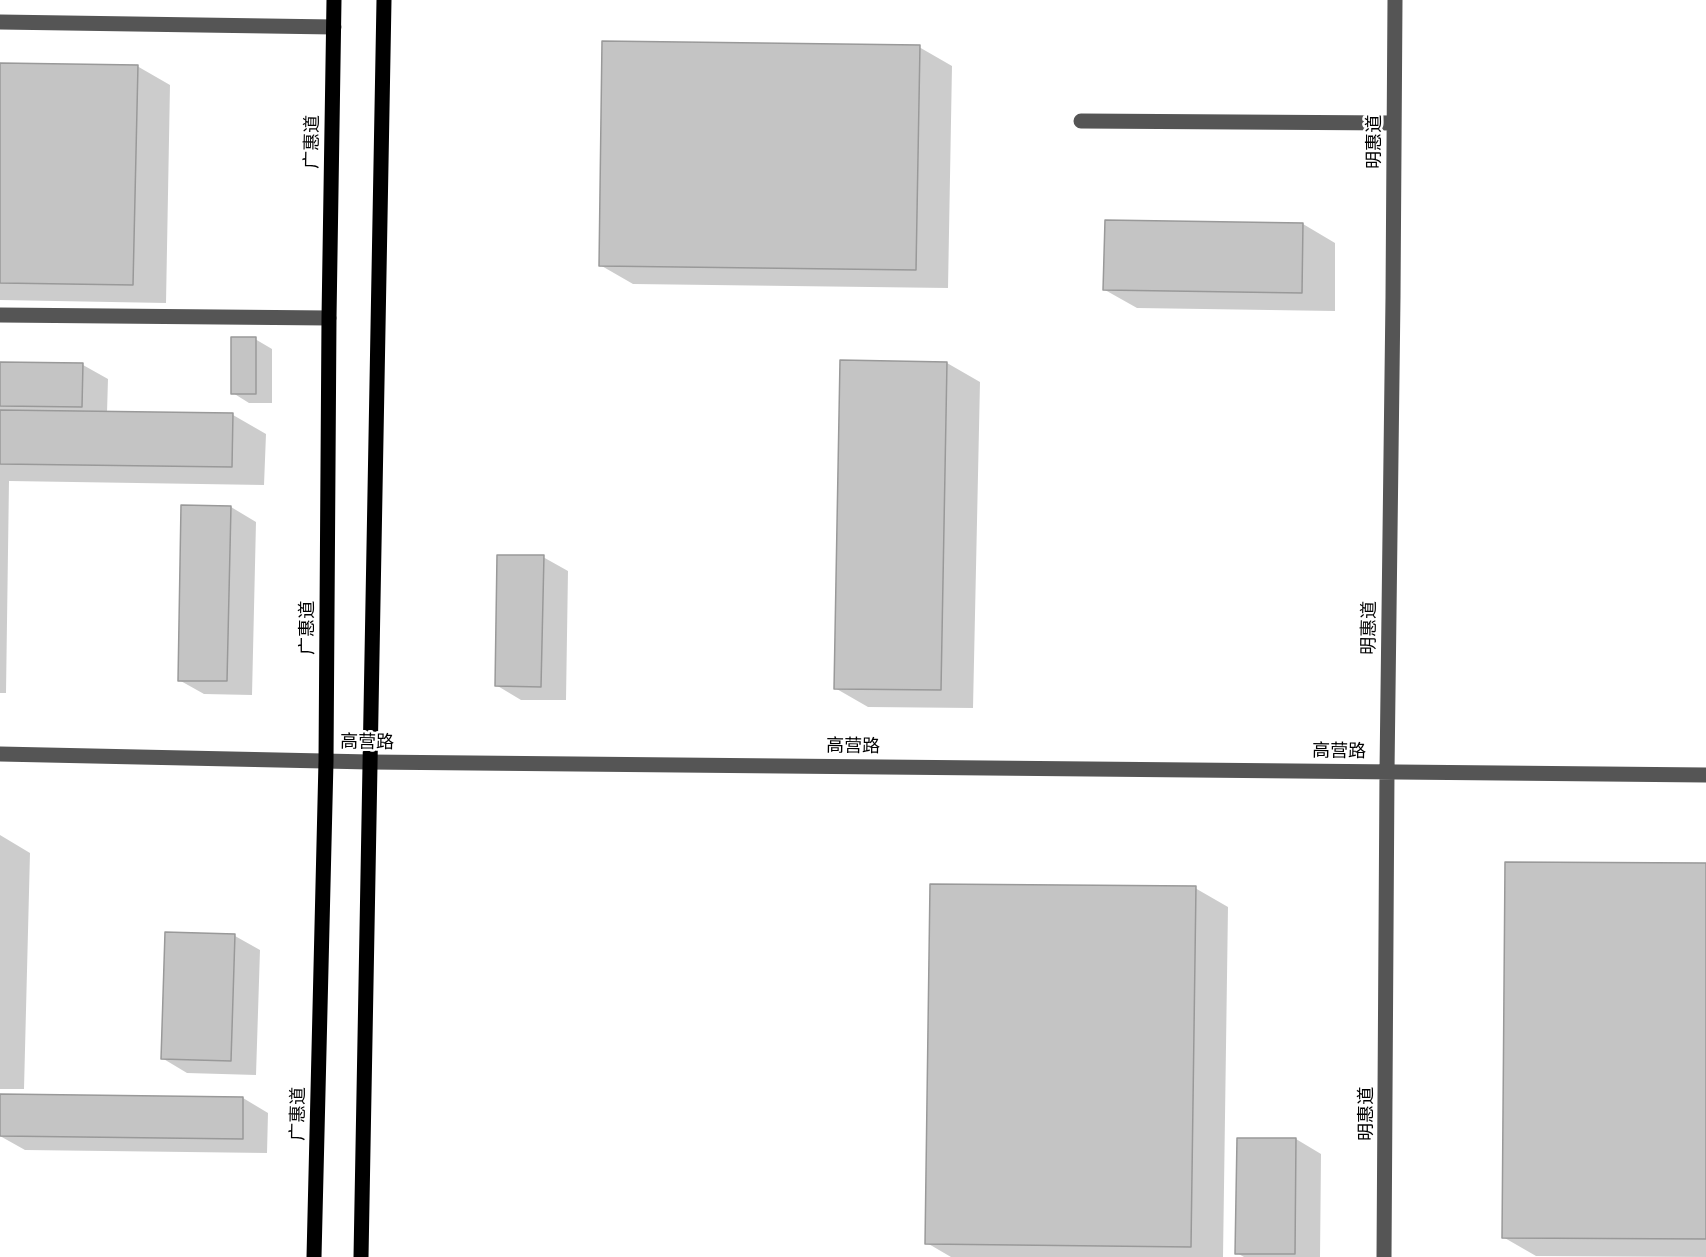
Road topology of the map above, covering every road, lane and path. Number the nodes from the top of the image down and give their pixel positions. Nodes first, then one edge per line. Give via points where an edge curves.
1 (334, 0) edge
2 (384, 0) edge
3 (1395, 0) edge
4 (0, 22) edge
5 (334, 27) junction
6 (1082, 121) dead end
7 (1394, 123) junction
8 (0, 315) edge
9 (329, 318) junction
10 (0, 754) edge
11 (326, 761) junction
12 (370, 762) junction
13 (1387, 771) junction
14 (1706, 775) edge
15 (314, 1257) edge
16 (361, 1257) edge
17 (1384, 1257) edge

1 - 5 main road, 广惠道
2 - 12 main road
3 - 7 street, 明惠道
4 - 5 street
5 - 9 main road, 广惠道
6 - 7 street
7 - 13 street, 明惠道
8 - 9 street
9 - 11 main road, 广惠道
10 - 11 street, 高营路
11 - 12 street, 高营路
11 - 15 main road, 广惠道
12 - 13 street, 高营路
12 - 16 main road
13 - 14 street, 高营路
13 - 17 street, 明惠道

